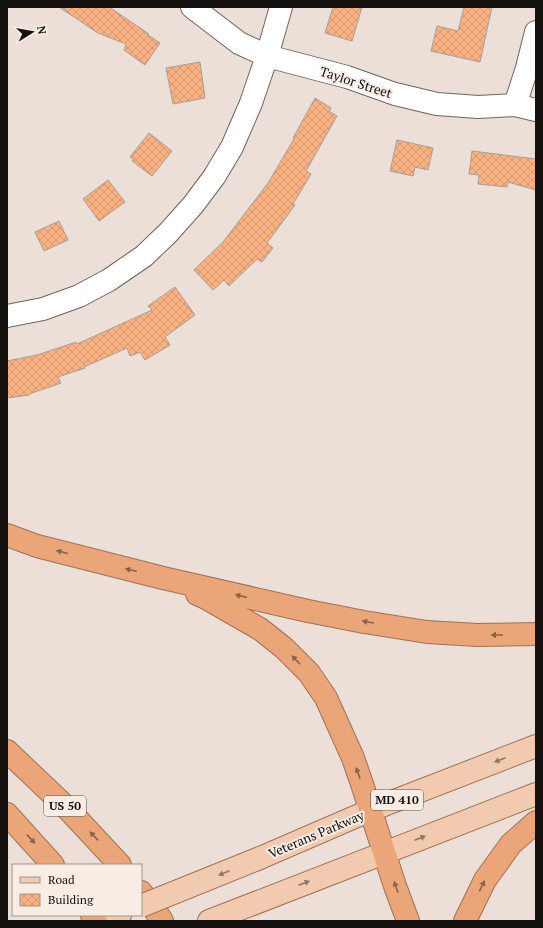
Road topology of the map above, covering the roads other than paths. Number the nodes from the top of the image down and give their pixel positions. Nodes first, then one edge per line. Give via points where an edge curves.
1 (192, 7) edge
2 (281, 7) edge
3 (536, 32) edge
4 (267, 56) junction
5 (515, 105) junction
6 (536, 110) edge
7 (7, 316) edge
8 (7, 535) edge
9 (163, 578) junction
10 (536, 634) edge
11 (536, 746) edge
12 (7, 751) edge
13 (536, 794) edge
14 (370, 810) junction
15 (7, 814) edge
16 (536, 822) edge
17 (384, 852) junction
18 (52, 864) edge
19 (119, 864) edge
20 (142, 893) edge
21 (142, 906) edge
22 (118, 916) edge
23 (105, 921) edge
24 (162, 921) edge
25 (209, 921) edge
26 (408, 921) edge
27 (465, 921) edge

1 - 4 street, Taylor Street via 239,43
2 - 4 street
3 - 5 street
4 - 5 street, Taylor Street via 436,104 478,107
4 - 7 street via 232,147 214,177 168,233 144,256 109,280 79,296 43,309
5 - 6 street, Taylor Street
9 -> 8 highway via 37,546
10 -> 9 highway via 477,635 427,632 308,611
14 -> 9 highway via 340,727 326,698 309,673 260,629 206,598
11 -> 14 main road, Veterans Parkway / MD 410
19 -> 12 highway, US 50 via 66,807
17 -> 13 main road
14 - 17 highway
14 -> 21 main road, Veterans Parkway / MD 410, bridge
15 -> 18 highway
27 -> 16 highway via 485,880 511,844
25 -> 17 main road
26 -> 17 highway
20 - 24 highway
22 - 23 main road

